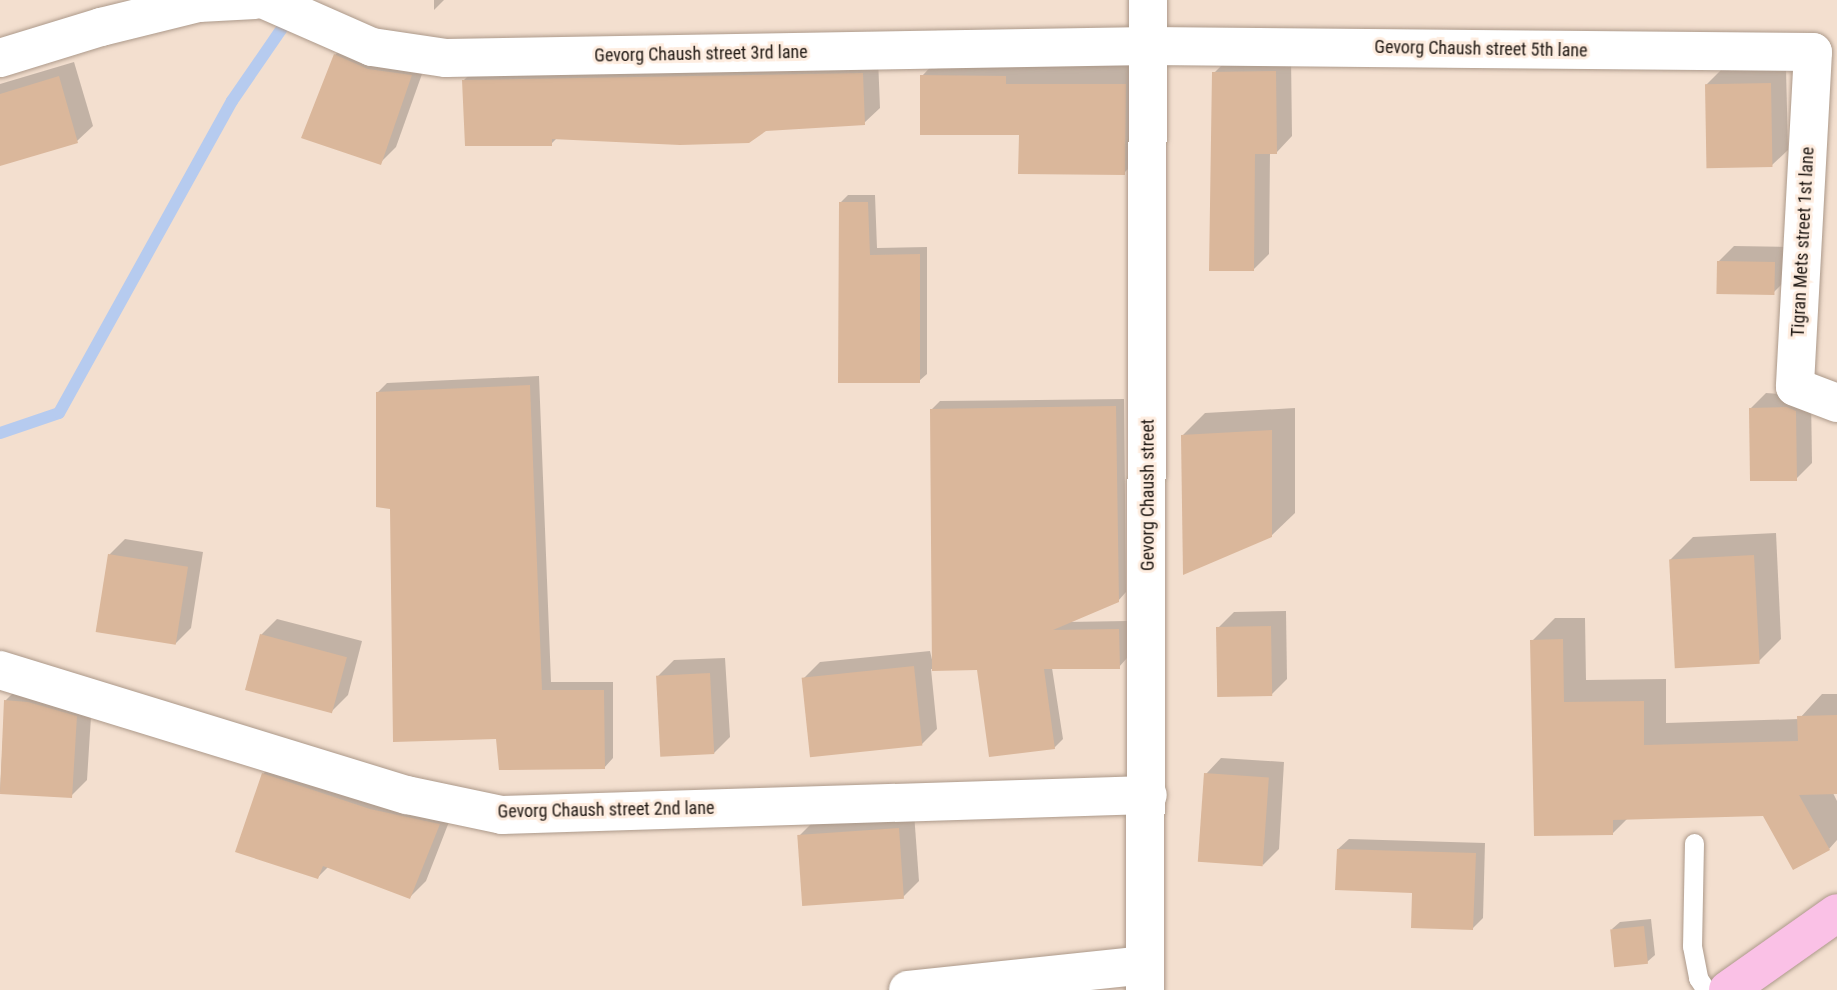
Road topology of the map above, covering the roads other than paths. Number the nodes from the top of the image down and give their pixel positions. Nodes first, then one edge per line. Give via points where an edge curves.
1 (255, 0) edge
2 (265, 0) edge
3 (1148, 0) edge
4 (1149, 46) junction
5 (1813, 52) joint
6 (0, 58) edge
7 (1837, 403) edge
8 (0, 670) edge
9 (1148, 795) junction
10 (1694, 843) dead end
11 (1837, 913) edge
12 (1145, 977) edge
13 (908, 990) edge
14 (1706, 990) edge
15 (1728, 990) edge

1 - 6 street via 200,3
2 - 4 street, Gevorg Chaush street 3rd lane via 372,47 446,58
3 - 4 street, Gevorg Chaush street
4 - 5 street, Gevorg Chaush street 5th lane
4 - 9 street, Gevorg Chaush street
5 - 7 street, Tigran Mets street 1st lane via 1794,387
8 - 9 street, Gevorg Chaush street 2nd lane via 407,795 502,815
9 - 12 street, Gevorg Chaush street
10 - 14 lane via 1692,946 1698,978
11 - 15 main road
12 - 13 street

